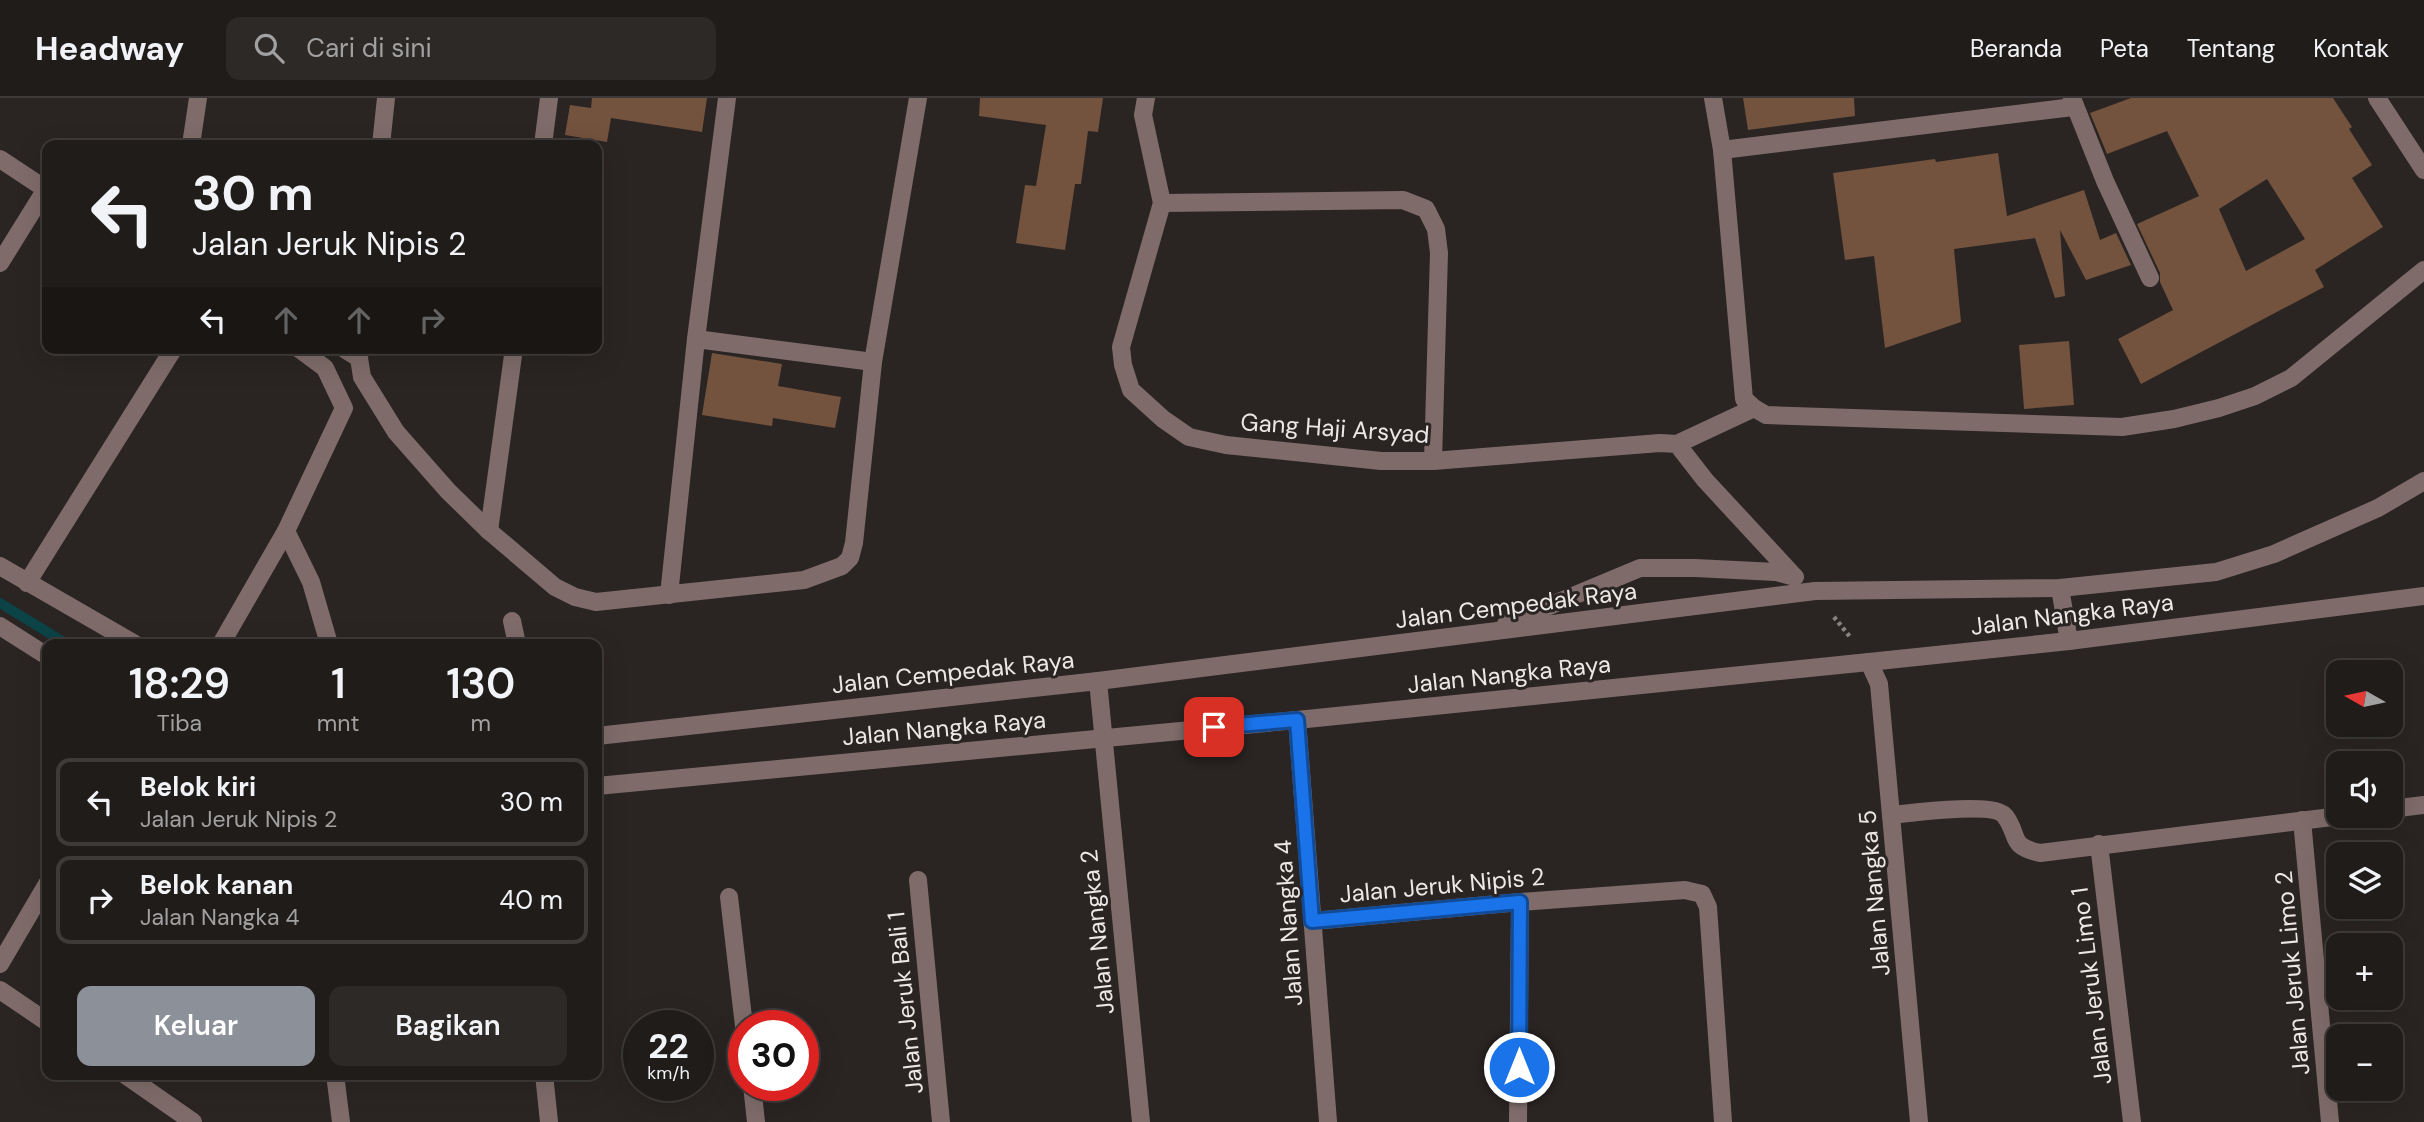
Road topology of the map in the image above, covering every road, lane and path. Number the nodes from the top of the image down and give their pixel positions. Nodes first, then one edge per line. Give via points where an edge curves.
1 (198, 98) edge
2 (386, 98) edge
3 (549, 98) edge
4 (727, 98) edge
5 (918, 98) edge
6 (1146, 98) edge
7 (1713, 98) edge
8 (2377, 98) edge
9 (2073, 102) edge
10 (192, 140) edge
11 (382, 140) edge
12 (544, 140) edge
13 (1722, 150) junction
14 (0, 159) edge
15 (2424, 170) edge
16 (42, 186) edge
17 (42, 197) edge
18 (1161, 203) junction
19 (0, 263) edge
20 (2424, 270) edge
21 (2150, 278) dead end
22 (696, 339) junction
23 (170, 354) edge
24 (306, 354) edge
25 (359, 354) edge
26 (513, 354) edge
27 (873, 362) junction
28 (1754, 408) junction
29 (1677, 444) junction
30 (1433, 461) junction
31 (2424, 481) edge
32 (286, 531) junction
33 (489, 531) junction
34 (0, 566) edge
35 (1793, 575) junction
36 (27, 583) junction
37 (2060, 588) junction
38 (1815, 591) junction
39 (669, 595) junction
40 (2424, 596) edge
41 (512, 621) dead end
42 (0, 626) edge
43 (1483, 634) junction
44 (126, 639) edge
45 (224, 639) edge
46 (328, 639) edge
47 (516, 639) edge
48 (2069, 640) junction
49 (42, 653) edge
50 (1869, 662) junction
51 (1098, 681) junction
52 (1297, 720) junction
53 (602, 735) edge
54 (1104, 737) junction
55 (602, 786) edge
56 (2424, 805) edge
57 (2403, 807) edge
58 (1891, 815) junction
59 (2326, 817) edge
60 (2302, 820) junction
61 (2099, 844) junction
62 (918, 880) dead end
63 (42, 893) edge
64 (729, 897) dead end
65 (1520, 902) junction
66 (1312, 921) junction
67 (0, 964) edge
68 (0, 990) edge
69 (742, 1010) edge
70 (42, 1019) edge
71 (133, 1080) edge
72 (335, 1080) edge
73 (545, 1080) edge
74 (753, 1101) edge
75 (193, 1122) edge
76 (341, 1122) edge
77 (549, 1122) edge
78 (756, 1122) edge
79 (941, 1122) edge
80 (1141, 1122) edge
81 (1328, 1122) edge
82 (1518, 1122) edge
83 (1723, 1122) edge
84 (1919, 1122) edge
85 (2132, 1122) edge
86 (2330, 1122) edge

1 - 10 street
2 - 11 street
3 - 12 street
4 - 22 street
5 - 27 street
6 - 18 street, Gang Haji Arsyad via 1143,115
7 - 13 street
8 - 15 street
9 - 13 street
9 - 21 street
13 - 28 street via 1744,399
14 - 16 street
17 - 19 street
18 - 30 street, Gang Haji Arsyad via 1121,347 1131,390 1189,437 1381,461
18 - 30 street via 1404,200 1426,209 1436,229 1439,253
20 - 28 street via 2291,378 2255,396 2174,419 2108,427 1766,415
22 - 27 street
22 - 39 street
23 - 36 street
24 - 32 street via 326,368 344,408
25 - 33 street via 362,377 396,432
26 - 33 street
27 - 39 street via 854,544 842,566 804,580
28 - 29 street
29 - 30 street, Gang Haji Arsyad
29 - 35 street
31 - 37 street, Jalan Cempedak Raya via 2378,509 2274,554 2216,572
32 - 45 street
32 - 46 street via 311,582
33 - 39 street via 555,587 575,597 596,601
34 - 36 street
35 - 38 street
35 - 43 street via 1640,569
36 - 44 street
37 - 38 street, Jalan Cempedak Raya
37 - 48 street
38 - 43 street, Jalan Cempedak Raya
38 - 50 path
40 - 48 street, Jalan Nangka Raya
41 - 47 street
42 - 49 street
43 - 51 street, Jalan Cempedak Raya
48 - 50 street, Jalan Nangka Raya
50 - 52 street, Jalan Nangka Raya
50 - 58 street, Jalan Nangka 5 via 1879,684
51 - 53 street, Jalan Cempedak Raya
51 - 54 street, Jalan Nangka 2
52 - 54 street, Jalan Nangka Raya
52 - 66 street, Jalan Nangka 4
54 - 55 street, Jalan Nangka Raya
54 - 80 street, Jalan Nangka 2
56 - 57 street
58 - 61 street via 1997,810 2024,850 2040,853
58 - 84 street, Jalan Nangka 5
59 - 60 street
60 - 61 street
60 - 86 street, Jalan Jeruk Limo 2
61 - 85 street, Jalan Jeruk Limo 1
62 - 79 street, Jalan Jeruk Bali 1
63 - 67 street
64 - 69 street
65 - 66 street, Jalan Jeruk Nipis 2
65 - 82 street
65 - 83 street, Jalan Jeruk Nipis 2 via 1685,890 1702,894 1708,907
66 - 81 street, Jalan Nangka 4
68 - 70 street
71 - 75 street
72 - 76 street
73 - 77 street
74 - 78 street

